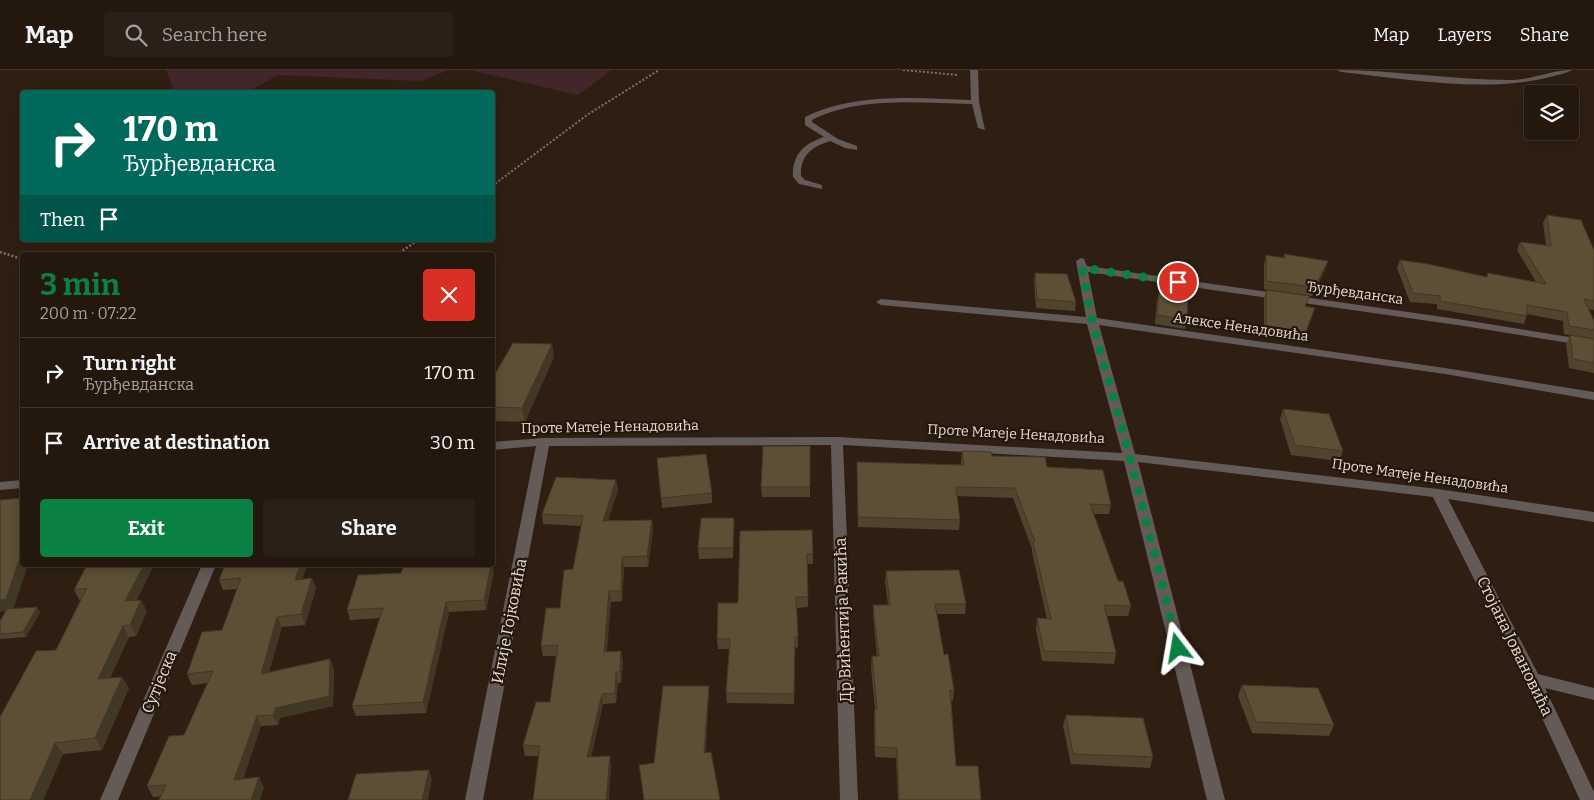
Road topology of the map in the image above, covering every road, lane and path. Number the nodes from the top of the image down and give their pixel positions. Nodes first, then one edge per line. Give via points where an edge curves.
1 (659, 70) edge
2 (904, 70) edge
3 (1341, 70) edge
4 (1568, 70) edge
5 (974, 73) edge
6 (975, 102) junction
7 (982, 128) dead end
8 (830, 138) junction
9 (854, 148) dead end
10 (495, 184) edge
11 (819, 187) dead end
12 (415, 242) edge
13 (0, 252) edge
14 (400, 252) edge
15 (20, 258) edge
16 (881, 302) dead end
17 (1092, 321) junction
18 (1594, 344) edge
19 (1594, 396) edge
20 (837, 441) junction
21 (543, 442) junction
22 (495, 446) edge
23 (1130, 457) junction
24 (20, 484) edge
25 (0, 486) edge
26 (1438, 493) junction
27 (1594, 517) edge
28 (208, 567) edge
29 (1532, 679) junction
30 (1594, 694) edge
31 (109, 800) edge
32 (474, 800) edge
33 (848, 800) edge
34 (1216, 800) edge
35 (1589, 800) edge

1 - 10 path via 587,115
2 - 5 path
3 - 4 street via 1442,80 1513,82
5 - 6 street
6 - 7 street
6 - 8 street via 882,102 847,106 808,119 808,123
8 - 9 street
8 - 11 street via 802,153 798,160 797,177
12 - 14 path
13 - 15 path
16 - 17 street, Алексе Ненадовића
17 - 18 street, Ђурђевданска via 1082,265
17 - 19 street, Алексе Ненадовића via 1445,371
17 - 23 street
20 - 21 street, Проте Матеје Ненадовића
20 - 23 street, Проте Матеје Ненадовића
20 - 33 street, Др Вићентија Ракића
21 - 22 street, Проте Матеје Ненадовића
21 - 32 street, Илије Гојковића
23 - 26 street, Проте Матеје Ненадовића
23 - 34 street
24 - 25 street
26 - 27 street, Проте Матеје Ненадовића
26 - 29 street, Стојана Јовановића
28 - 31 street, Сутјеска
29 - 30 street
29 - 35 street, Стојана Јовановића

